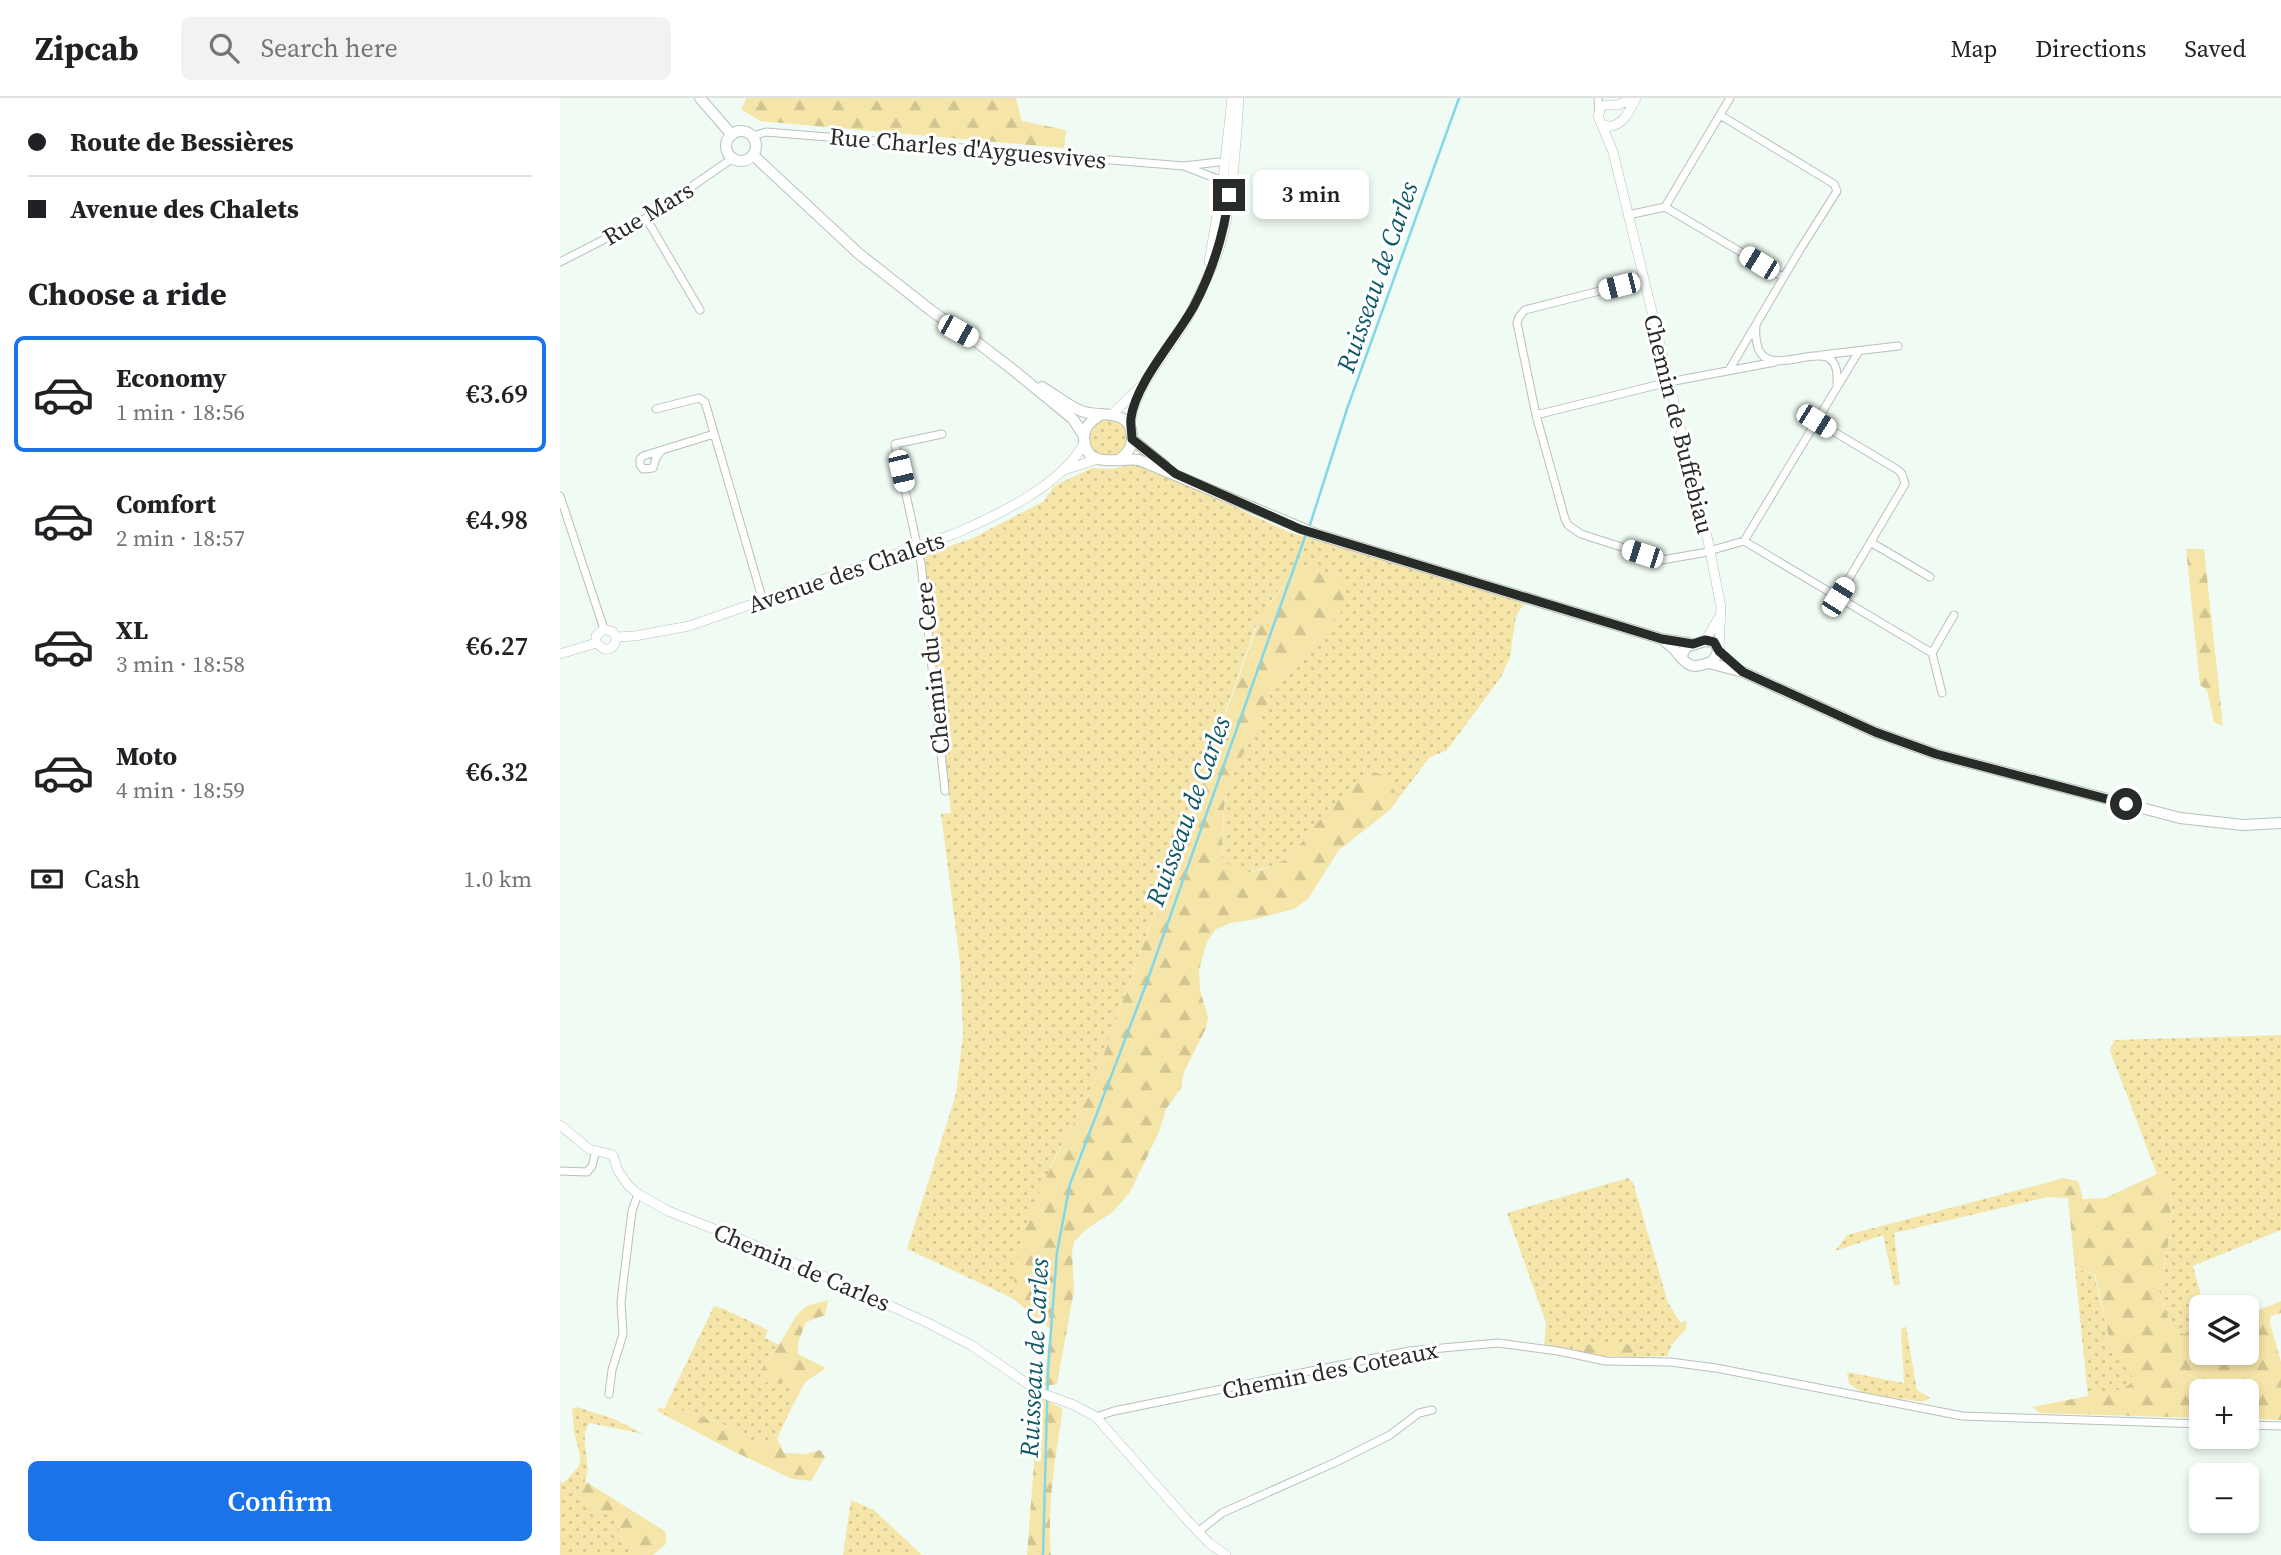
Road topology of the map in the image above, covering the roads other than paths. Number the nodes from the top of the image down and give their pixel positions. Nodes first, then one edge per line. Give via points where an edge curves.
1 (700, 98) edge
2 (1232, 98) edge
3 (1239, 98) edge
4 (1636, 98) edge
5 (1730, 98) edge
6 (1606, 101) edge
7 (1720, 115) junction
8 (1620, 122) junction
9 (1604, 125) junction
10 (732, 135) junction
11 (752, 136) junction
12 (1614, 152) junction
13 (753, 155) junction
14 (733, 158) junction
15 (1184, 166) junction
16 (1226, 172) junction
17 (1665, 207) junction
18 (1629, 215) junction
19 (646, 218) junction
20 (560, 262) edge
21 (1783, 277) junction
22 (1643, 280) junction
23 (700, 310) dead end
24 (1757, 322) junction
25 (1898, 346) dead end
26 (1859, 351) junction
27 (1817, 355) junction
28 (1774, 362) junction
29 (1012, 369) junction
30 (1729, 370) junction
31 (1147, 380) junction
32 (1669, 382) junction
33 (1836, 387) junction
34 (656, 409) dead end
35 (1112, 414) junction
36 (1536, 415) junction
37 (1099, 416) junction
38 (1816, 421) junction
39 (1131, 433) junction
40 (714, 434) junction
41 (942, 434) dead end
42 (1085, 439) junction
43 (661, 451) dead end
44 (1098, 459) junction
45 (1120, 459) junction
46 (1063, 471) junction
47 (1176, 474) junction
48 (560, 496) edge
49 (1744, 541) junction
50 (1872, 543) junction
51 (918, 546) junction
52 (1710, 550) junction
53 (1930, 577) dead end
54 (1838, 597) junction
55 (762, 601) junction
56 (1720, 614) junction
57 (1954, 615) dead end
58 (604, 629) junction
59 (616, 637) junction
60 (1662, 639) junction
61 (1705, 640) junction
62 (596, 643) junction
63 (1693, 644) junction
64 (1719, 650) junction
65 (1932, 653) junction
66 (560, 654) edge
67 (1681, 657) junction
68 (1709, 663) junction
69 (1743, 672) junction
70 (1942, 693) dead end
71 (945, 791) dead end
72 (2281, 823) edge
73 (560, 1125) edge
74 (596, 1150) junction
75 (560, 1171) edge
76 (638, 1194) junction
77 (609, 1394) dead end
78 (1432, 1410) dead end
79 (1096, 1417) junction
80 (2189, 1424) edge
81 (2259, 1425) edge
82 (2281, 1426) edge
83 (1199, 1531) junction
84 (1226, 1555) edge

1 - 10 main road
2 - 16 street
3 - 16 street
4 - 6 street, Chemin de Buffebiau
4 - 8 street, Chemin de Buffebiau
5 - 7 street
6 - 8 street via 1621,109
6 - 9 street via 1598,113
7 - 17 street
7 - 21 street via 1834,184 1837,191
8 - 9 street
8 - 12 street, Chemin de Buffebiau
9 - 12 street, Chemin de Buffebiau
10 - 11 main road via 741,131
10 - 14 main road via 727,151
11 - 13 main road
11 - 15 street, Rue Charles d'Ayguesvives via 766,132
12 - 18 street, Chemin de Buffebiau
13 - 14 main road via 745,160
13 - 29 main road via 858,253
14 - 19 street, Rue Mars
15 - 16 street, Rue Charles d'Ayguesvives
15 - 16 street, Rue Charles d'Ayguesvives
16 - 31 street via 1214,264 1183,325
17 - 18 street
17 - 21 street
18 - 22 street, Chemin de Buffebiau
19 - 20 street, Rue Mars
19 - 23 street
21 - 24 street
22 - 32 street, Chemin de Buffebiau
22 - 36 street via 1525,310 1519,317
24 - 28 street via 1759,350
24 - 30 street
25 - 26 street
26 - 27 street
26 - 33 street
27 - 28 street
27 - 33 street via 1827,357 1835,366
28 - 30 street
29 - 37 main road via 1079,410
29 - 42 main road via 1073,419
30 - 32 street
31 - 35 street
31 - 39 street via 1133,408
32 - 36 street
32 - 52 street, Chemin de Buffebiau
33 - 38 street
34 - 40 street via 699,398 705,402
35 - 37 main road
35 - 39 main road via 1123,418
36 - 52 street via 1565,519 1574,530 1662,560
37 - 42 main road via 1089,424
38 - 49 street
38 - 50 street via 1898,470 1905,479
39 - 45 main road via 1130,449
39 - 47 main road
40 - 43 street
40 - 55 street
41 - 51 street, Chemin du Cere via 895,444
42 - 44 main road
42 - 46 street, Avenue des Chalets
44 - 45 main road
44 - 46 street, Avenue des Chalets
45 - 47 main road via 1139,460
46 - 51 street, Avenue des Chalets via 986,521
47 - 60 main road via 1300,529
48 - 58 street
49 - 52 street
49 - 54 street
50 - 53 street
50 - 54 street
51 - 55 street, Avenue des Chalets
51 - 71 street, Chemin du Cere
52 - 56 street, Chemin de Buffebiau
54 - 65 street
55 - 59 street, Avenue des Chalets via 689,626
56 - 61 street
56 - 64 street, Chemin de Buffebiau
57 - 65 street
58 - 59 street
58 - 62 street
59 - 62 street, Avenue des Chalets via 610,649
60 - 63 main road
60 - 67 main road
61 - 63 main road
61 - 64 main road via 1714,642
62 - 66 street, Avenue des Chalets
63 - 67 main road
64 - 68 main road
64 - 69 main road
65 - 70 street
67 - 68 main road via 1690,666
68 - 69 main road
69 - 72 main road via 1875,732 1936,754 2180,818 2243,825
73 - 74 street, Chemin de Carles
74 - 75 street via 587,1172
74 - 76 street, Chemin de Carles via 613,1155 622,1178
76 - 77 street via 623,1284 623,1334
76 - 79 street, Chemin de Carles via 923,1321 971,1345 1041,1393
78 - 83 street via 1419,1413 1390,1435 1336,1462 1222,1513
79 - 80 street, Chemin des Coteaux via 1409,1351 1498,1343 1606,1361 1716,1368 1962,1416
79 - 83 street
81 - 82 street
83 - 84 street

